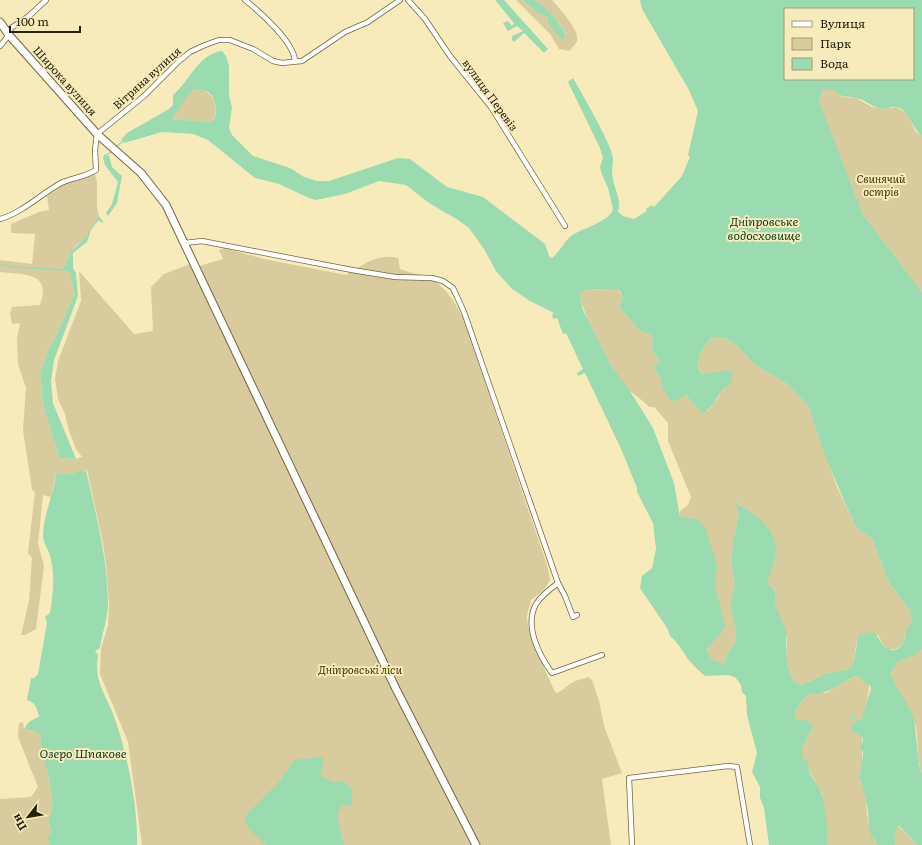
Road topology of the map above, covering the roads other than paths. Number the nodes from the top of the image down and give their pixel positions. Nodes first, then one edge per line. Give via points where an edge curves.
1 (46, 0) edge
2 (245, 0) edge
3 (400, 0) edge
4 (408, 0) edge
5 (0, 22) edge
6 (9, 35) junction
7 (0, 46) edge
8 (295, 61) junction
9 (97, 134) junction
10 (0, 219) edge
11 (565, 226) dead end
12 (185, 243) junction
13 (558, 582) junction
14 (577, 616) dead end
15 (602, 655) dead end
16 (476, 845) edge
17 (632, 845) edge
18 (750, 845) edge

1 - 6 street via 11,28
2 - 8 street via 272,25 295,55
3 - 8 street via 302,61
4 - 11 street, вулиця Перевіз via 491,107
5 - 6 main road, Широка вулиця
6 - 7 street
6 - 9 main road, Широка вулиця
8 - 9 street, Вітряна вулиця via 273,61 253,49 230,40 219,40 190,52 144,96
9 - 10 street via 96,170 62,183
9 - 12 main road, Широка вулиця via 141,173 160,196
12 - 13 street via 202,241 395,277 432,278 443,280 453,288 464,312
12 - 16 main road, Широка вулиця via 364,623
13 - 14 street via 573,617
13 - 15 street via 536,604 533,613 533,636 546,665 552,673
17 - 18 street via 629,778 728,766 737,767

